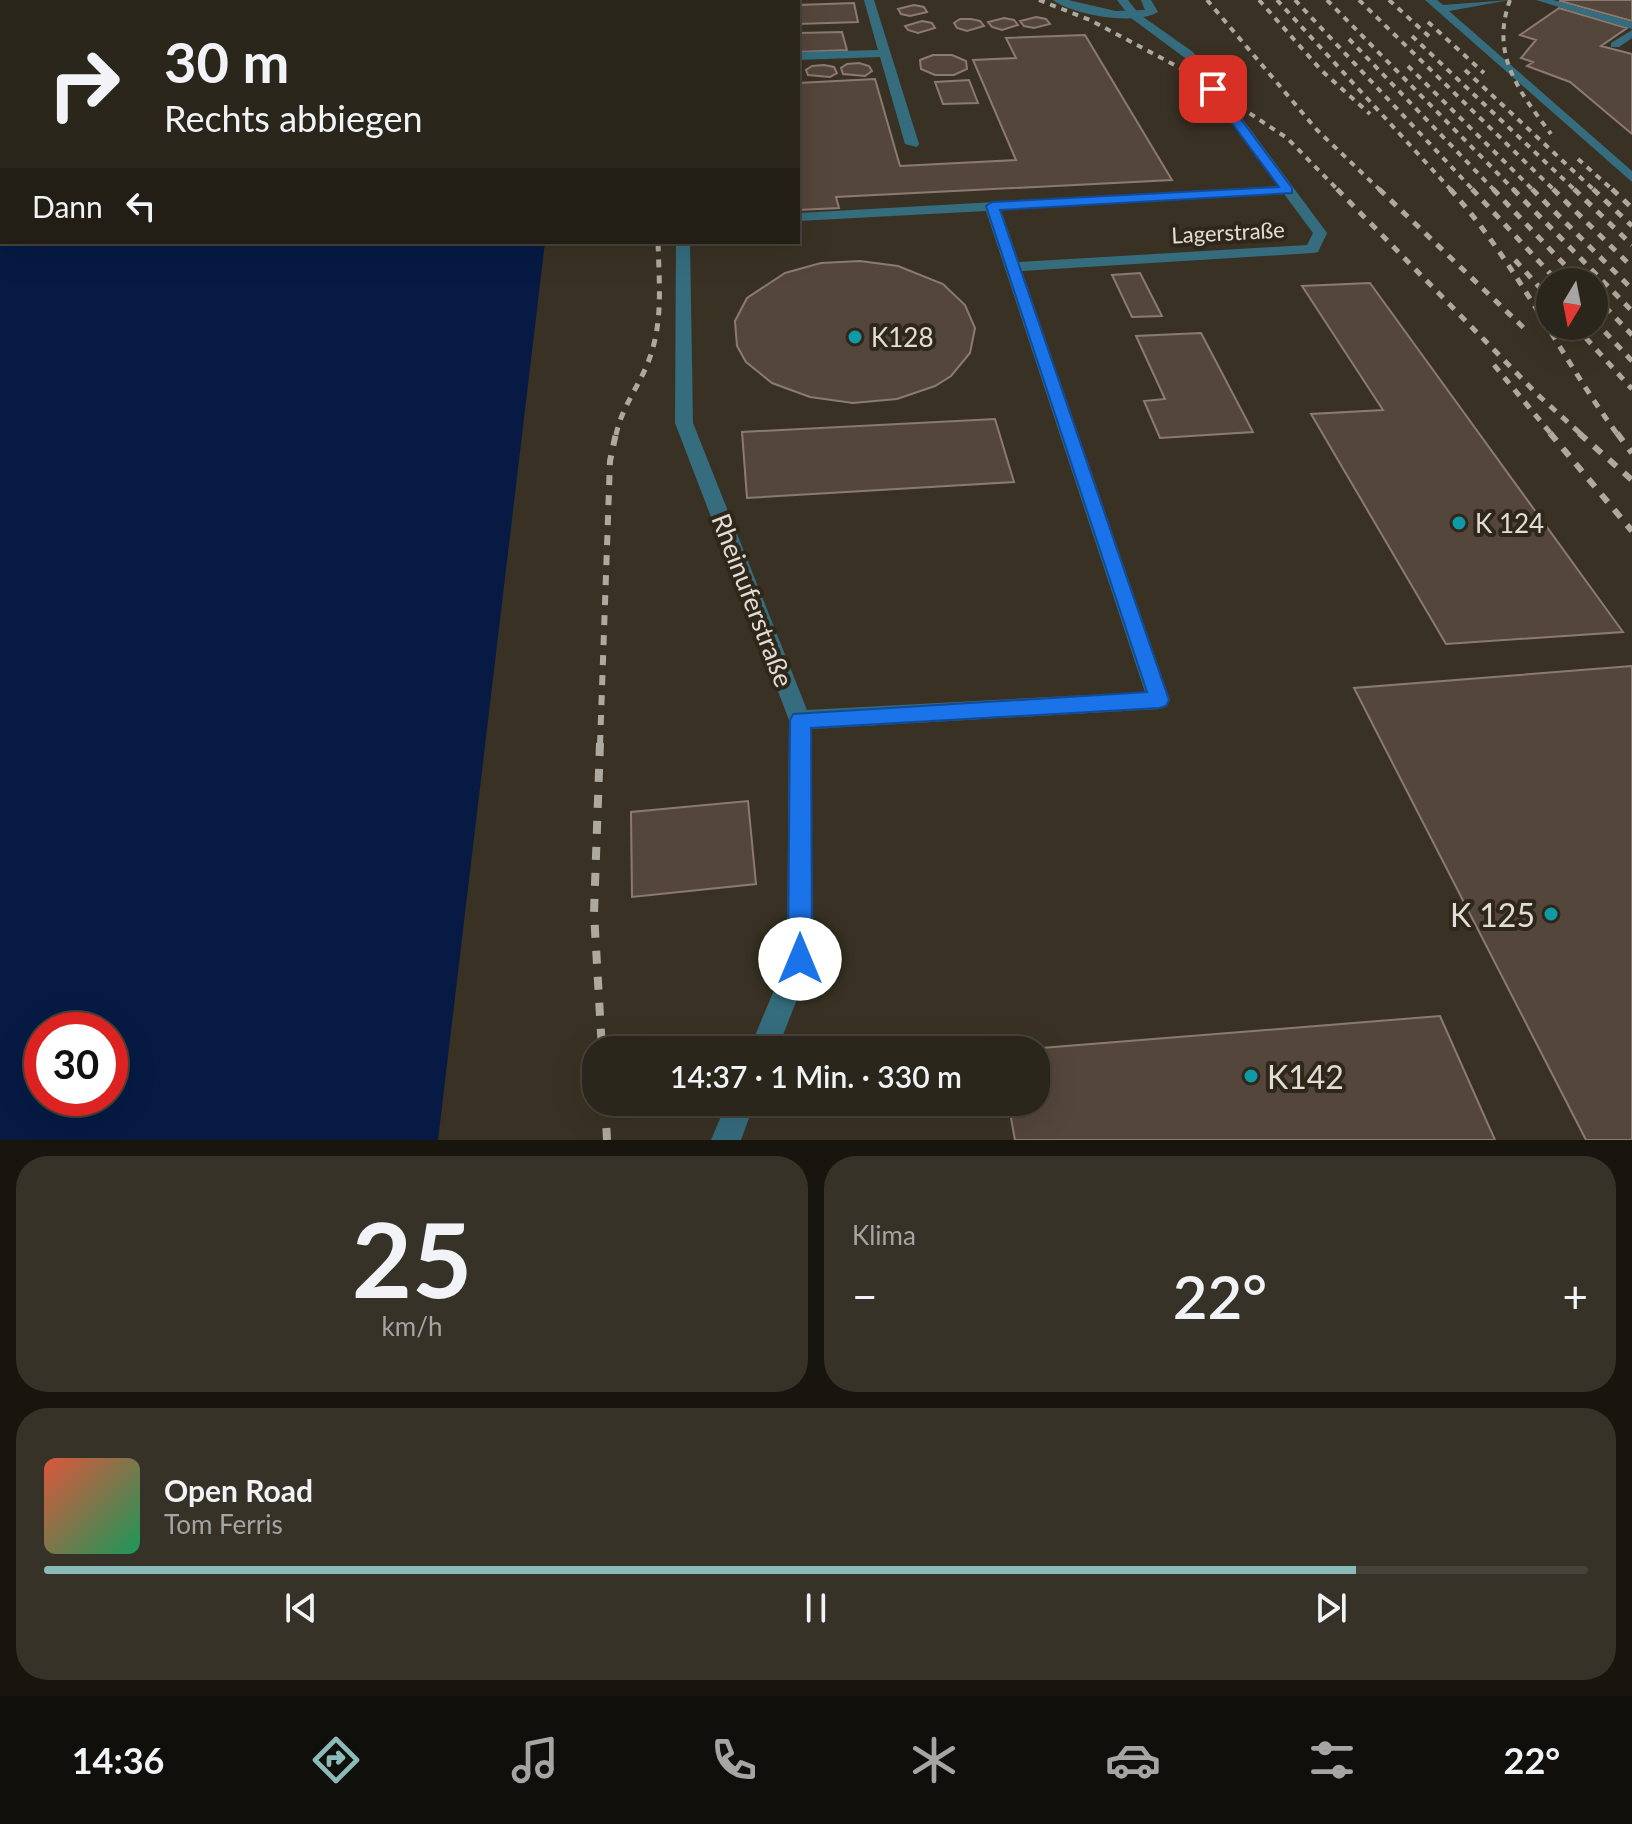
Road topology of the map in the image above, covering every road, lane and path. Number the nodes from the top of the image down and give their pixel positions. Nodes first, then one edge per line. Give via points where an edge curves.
1 (869, 0) edge
2 (1058, 0) edge
3 (1122, 0) edge
4 (1146, 0) edge
5 (1505, 0) edge
6 (1541, 0) edge
7 (1436, 5) edge
8 (1135, 16) junction
9 (1632, 26) edge
10 (1632, 33) edge
11 (1615, 45) dead end
12 (884, 53) junction
13 (800, 56) edge
14 (912, 144) dead end
15 (1610, 159) junction
16 (1632, 159) edge
17 (1632, 178) edge
18 (1287, 190) junction
19 (992, 206) junction
20 (800, 217) edge
21 (683, 244) edge
22 (1013, 267) junction
23 (800, 720) junction
24 (769, 1036) edge
25 (735, 1116) edge
26 (726, 1140) edge

1 - 12 street
2 - 8 street via 1088,11
3 - 8 street, Lagerstraße
4 - 8 street via 1152,12
5 - 7 street
6 - 9 street
7 - 15 street
8 - 18 street, Lagerstraße via 1189,55
10 - 11 street
12 - 13 street
12 - 14 street
15 - 16 street
15 - 17 street
18 - 19 street
18 - 22 street, Lagerstraße via 1320,233 1313,249
19 - 20 street
19 - 22 street
21 - 23 street, Rheinuferstraße via 684,423
22 - 23 street via 1159,700
23 - 24 street, Rheinuferstraße via 800,959
25 - 26 street

